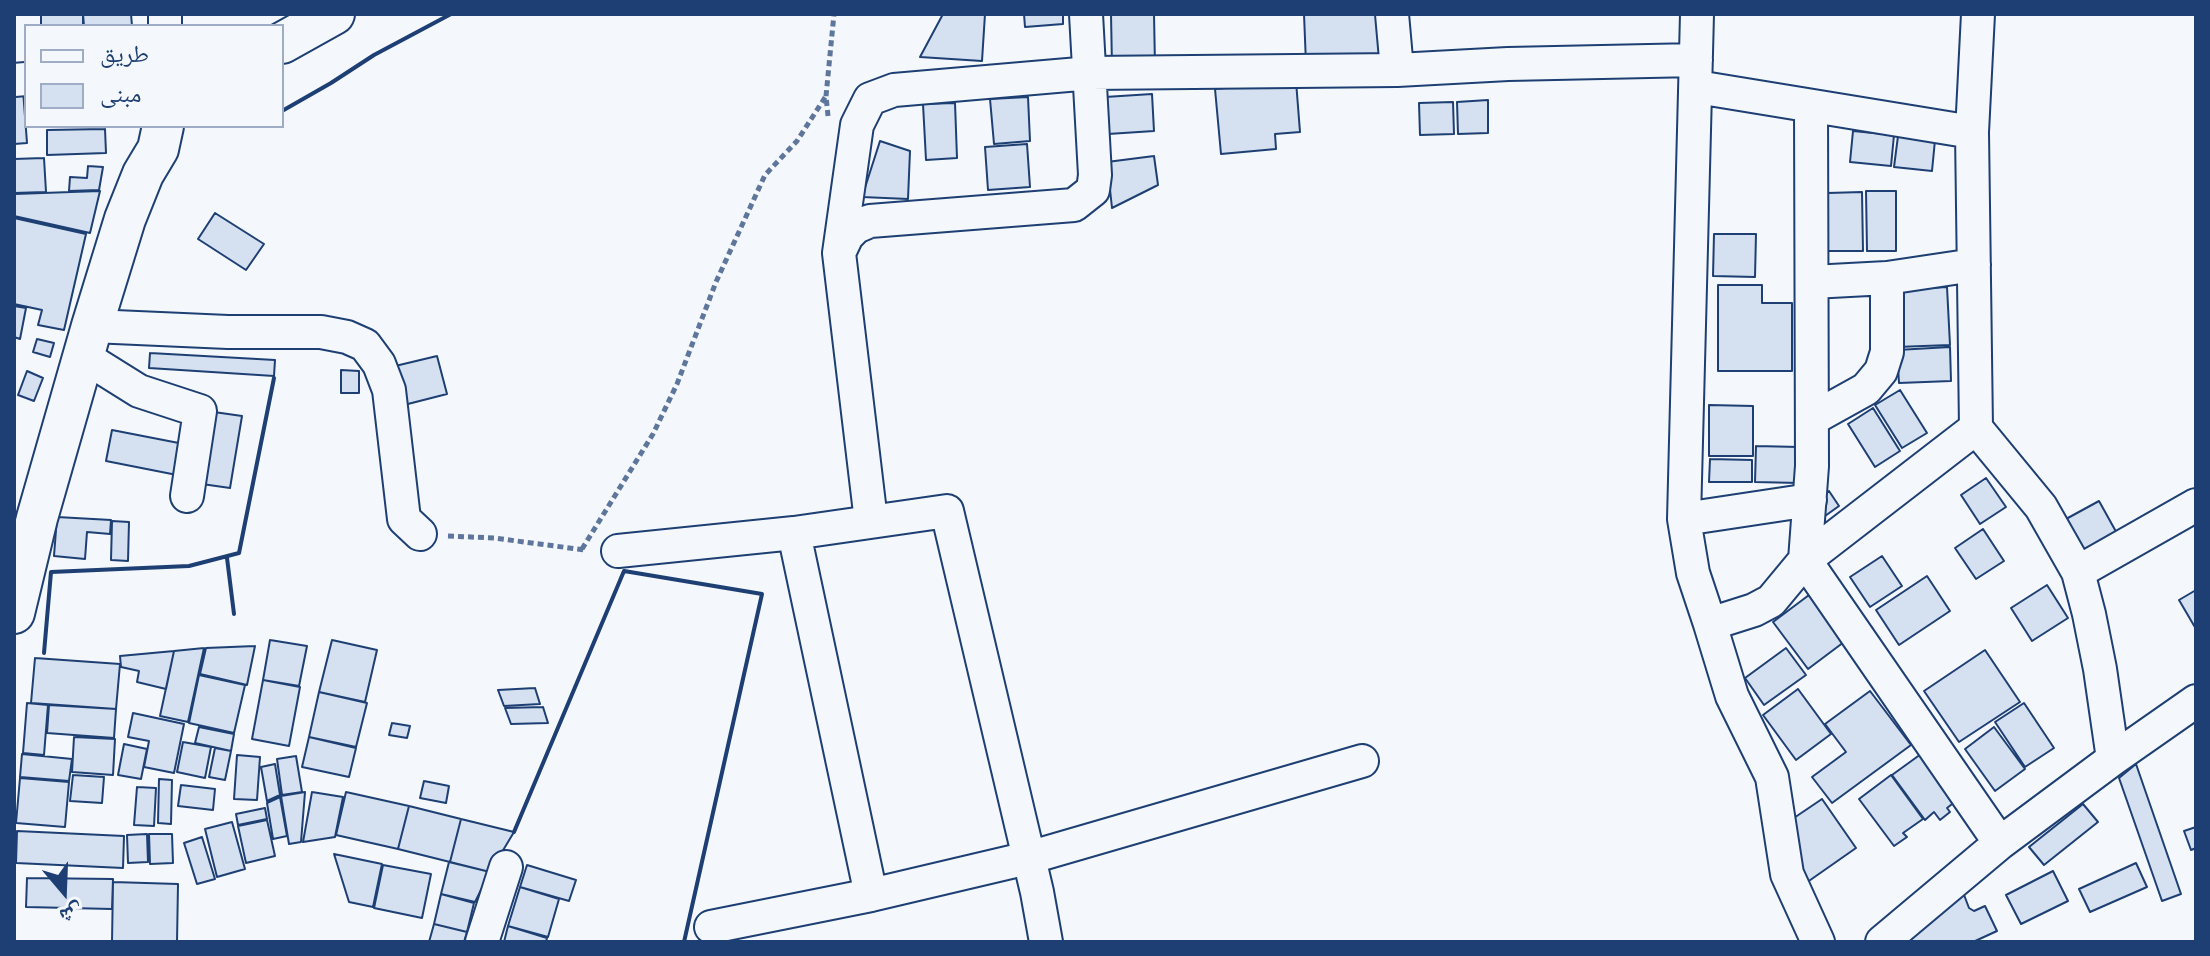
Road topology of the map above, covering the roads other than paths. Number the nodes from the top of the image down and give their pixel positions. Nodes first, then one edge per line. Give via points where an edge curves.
1 (334, 14) edge
2 (1086, 14) edge
3 (1392, 14) edge
4 (1697, 14) edge
5 (1978, 14) edge
6 (284, 42) edge
7 (1397, 70) junction
8 (1091, 73) junction
9 (1696, 74) junction
10 (1811, 106) junction
11 (163, 128) edge
12 (1972, 132) junction
13 (839, 253) junction
14 (1974, 265) junction
15 (1887, 278) junction
16 (1812, 282) junction
17 (87, 341) junction
18 (1812, 419) junction
19 (1976, 428) junction
20 (187, 496) dead end
21 (1810, 500) junction
22 (2196, 505) edge
23 (1684, 519) junction
24 (26, 521) edge
25 (871, 521) junction
26 (794, 533) junction
27 (420, 534) road end
28 (618, 551) road end
29 (1805, 560) junction
30 (2078, 572) junction
31 (14, 613) edge
32 (1710, 624) junction
33 (2196, 701) edge
34 (2113, 759) junction
35 (1362, 761) dead end
36 (2000, 843) junction
37 (1028, 858) junction
38 (506, 867) dead end
39 (871, 895) junction
40 (711, 927) dead end
41 (482, 942) edge
42 (1046, 942) edge
43 (1818, 942) edge
44 (1882, 942) edge

1 - 6 main road
2 - 8 street
3 - 7 street
4 - 9 street
5 - 12 street
7 - 8 street
7 - 9 street via 1508,64
8 - 13 street via 894,90 870,99 857,125
8 - 13 street via 1095,175 1093,190 1074,205 870,221 847,236
9 - 10 street
9 - 23 street
10 - 12 street
10 - 16 street
11 - 17 main road via 125,219
12 - 14 street
13 - 25 street
14 - 15 street
14 - 19 street
15 - 16 street
15 - 18 street via 1887,352 1881,371 1866,389
16 - 18 street
17 - 20 street via 139,391 200,411
17 - 24 main road
17 - 27 street via 321,332 365,345 389,390 404,519
18 - 21 street
19 - 29 street
19 - 30 street via 2041,507
21 - 23 street
21 - 29 street
22 - 30 street
23 - 32 street via 1693,573
24 - 31 main road
25 - 26 street
25 - 37 street via 947,511
26 - 28 street
26 - 39 street
29 - 32 street via 1771,601
29 - 36 street
30 - 34 street
32 - 43 street via 1732,696 1772,777 1787,874
33 - 34 street
34 - 36 street
35 - 37 street
36 - 44 street
37 - 39 street
37 - 42 street
38 - 41 street
39 - 40 street

